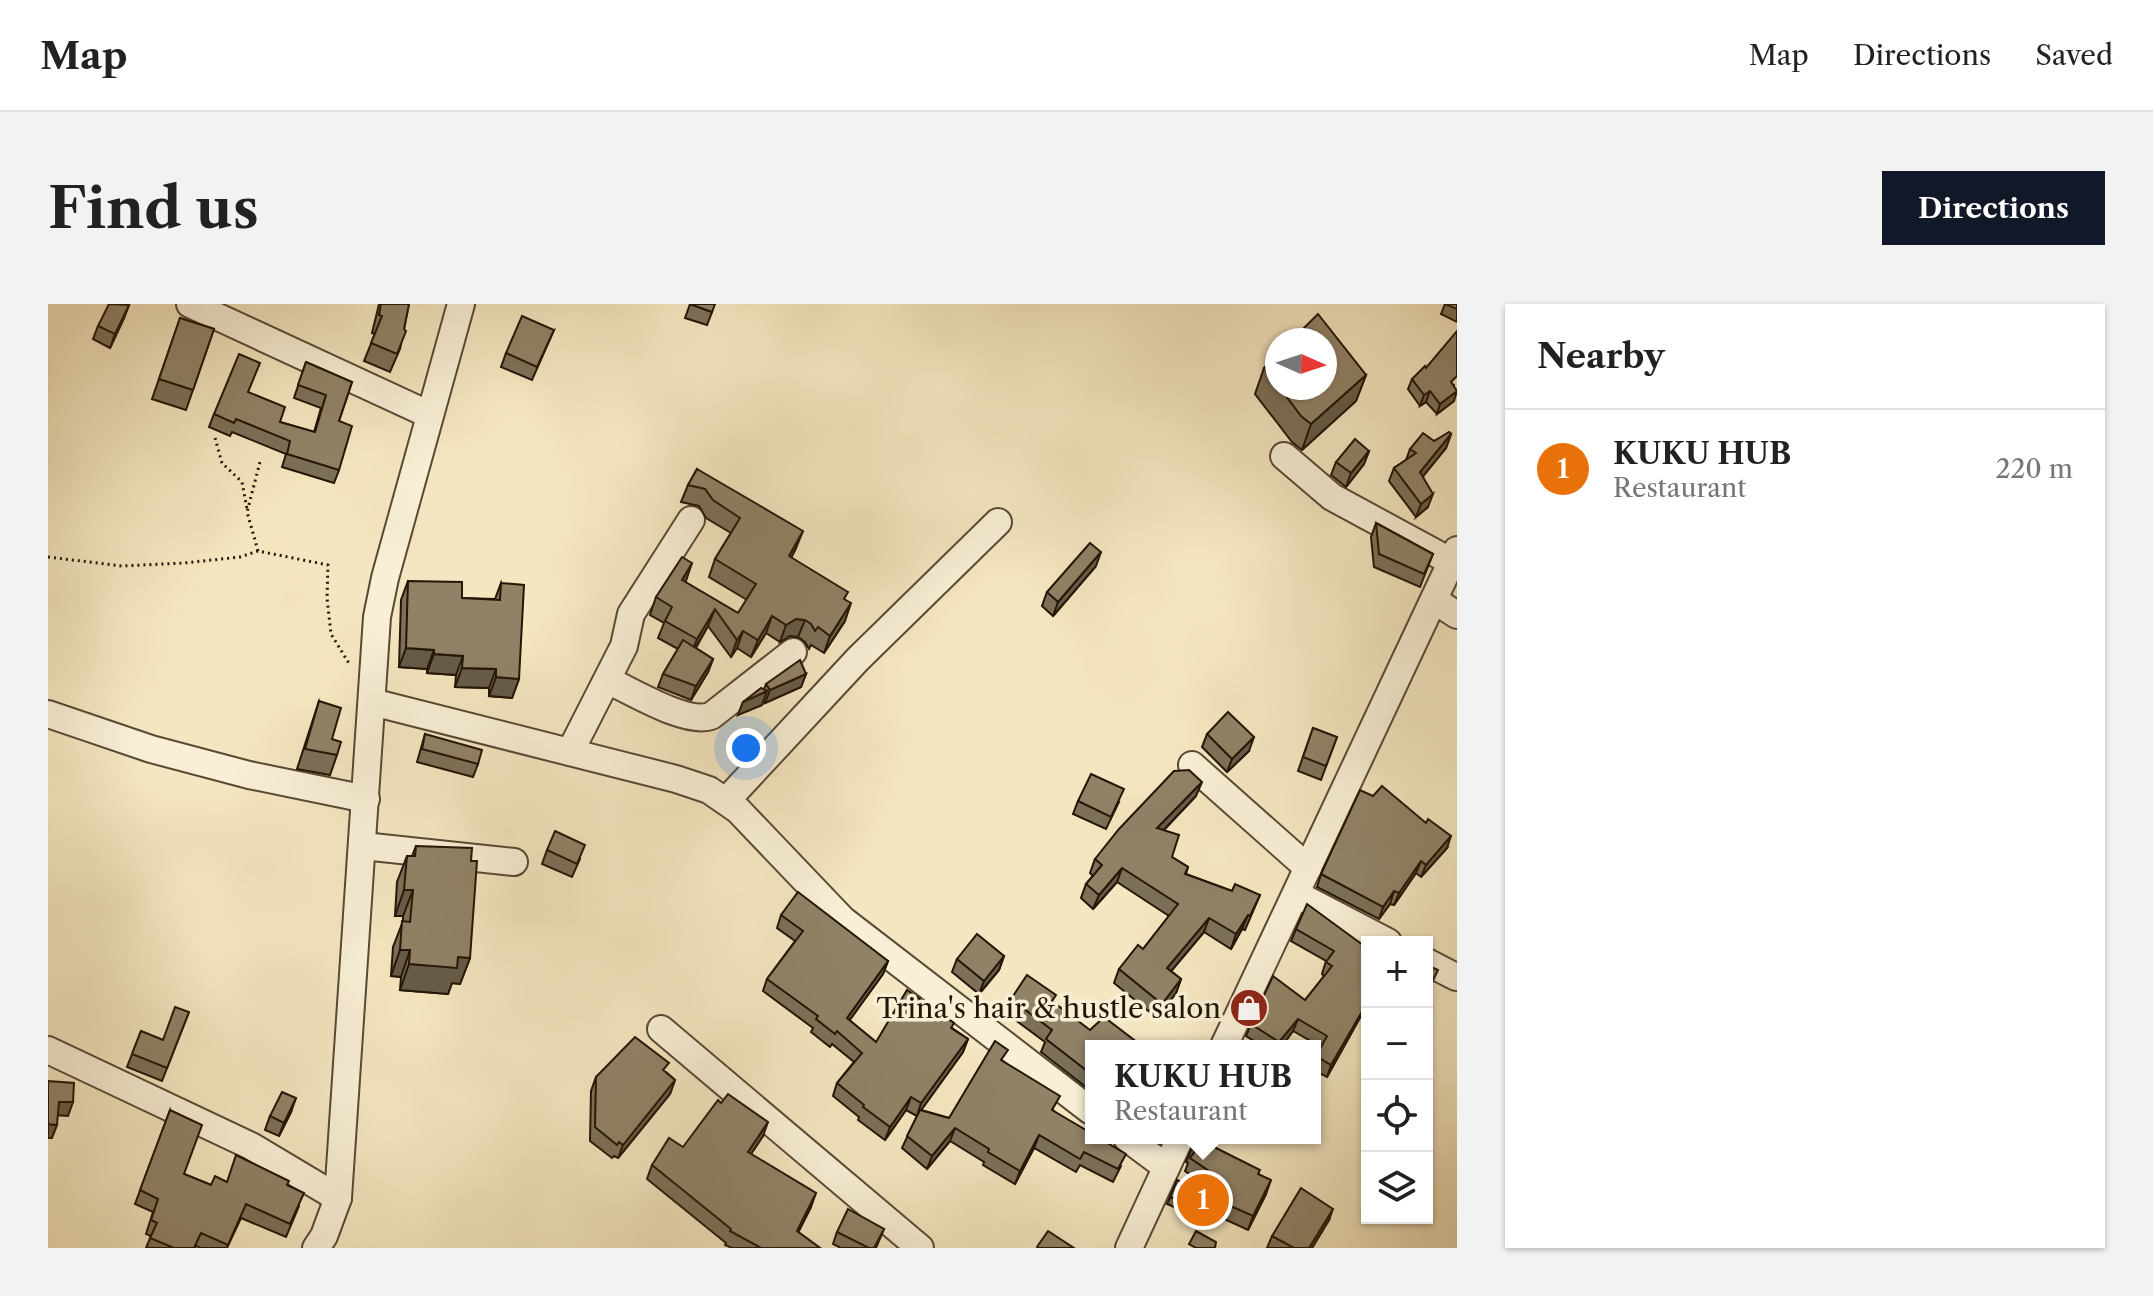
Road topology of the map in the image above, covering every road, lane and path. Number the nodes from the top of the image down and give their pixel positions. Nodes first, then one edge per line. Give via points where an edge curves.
1 (190, 304) edge
2 (461, 304) edge
3 (430, 415) junction
4 (215, 438) dead end
5 (1284, 456) dead end
6 (260, 462) dead end
7 (247, 512) junction
8 (691, 520) dead end
9 (998, 522) dead end
10 (258, 551) junction
11 (1454, 556) edge
12 (48, 557) edge
13 (1434, 600) junction
14 (1457, 615) edge
15 (793, 652) dead end
16 (607, 680) junction
17 (372, 702) junction
18 (48, 714) edge
19 (570, 752) junction
20 (1192, 765) dead end
21 (366, 799) junction
22 (726, 801) junction
23 (363, 846) junction
24 (514, 862) dead end
25 (1308, 868) junction
26 (1296, 894) junction
27 (1376, 936) edge
28 (1433, 965) edge
29 (1456, 977) edge
30 (661, 1029) dead end
31 (1227, 1040) edge
32 (48, 1050) edge
33 (1085, 1106) edge
34 (1135, 1144) edge
35 (1177, 1144) edge
36 (1166, 1167) junction
37 (338, 1198) junction
38 (316, 1248) edge
39 (920, 1248) edge
40 (1129, 1248) edge

1 - 3 street
2 - 3 street
3 - 17 street via 377,617
4 - 7 path via 222,463 242,482
5 - 11 street via 1332,497
6 - 7 path
7 - 10 path
8 - 16 street via 631,614 624,646
9 - 22 street via 858,659
10 - 12 path via 122,566
10 - 17 path via 328,565 331,634
11 - 13 street
13 - 14 street
13 - 25 street
15 - 16 street via 704,718 688,717
16 - 19 street
17 - 19 street
17 - 21 street
18 - 21 street via 222,768
19 - 22 street via 676,779
20 - 25 street
21 - 23 street
22 - 33 street via 843,920
23 - 24 street
23 - 37 street
25 - 26 street
26 - 27 street
26 - 31 street
28 - 29 street
30 - 39 street
32 - 37 street via 251,1146
34 - 36 street
35 - 36 street
36 - 40 street
37 - 38 street

